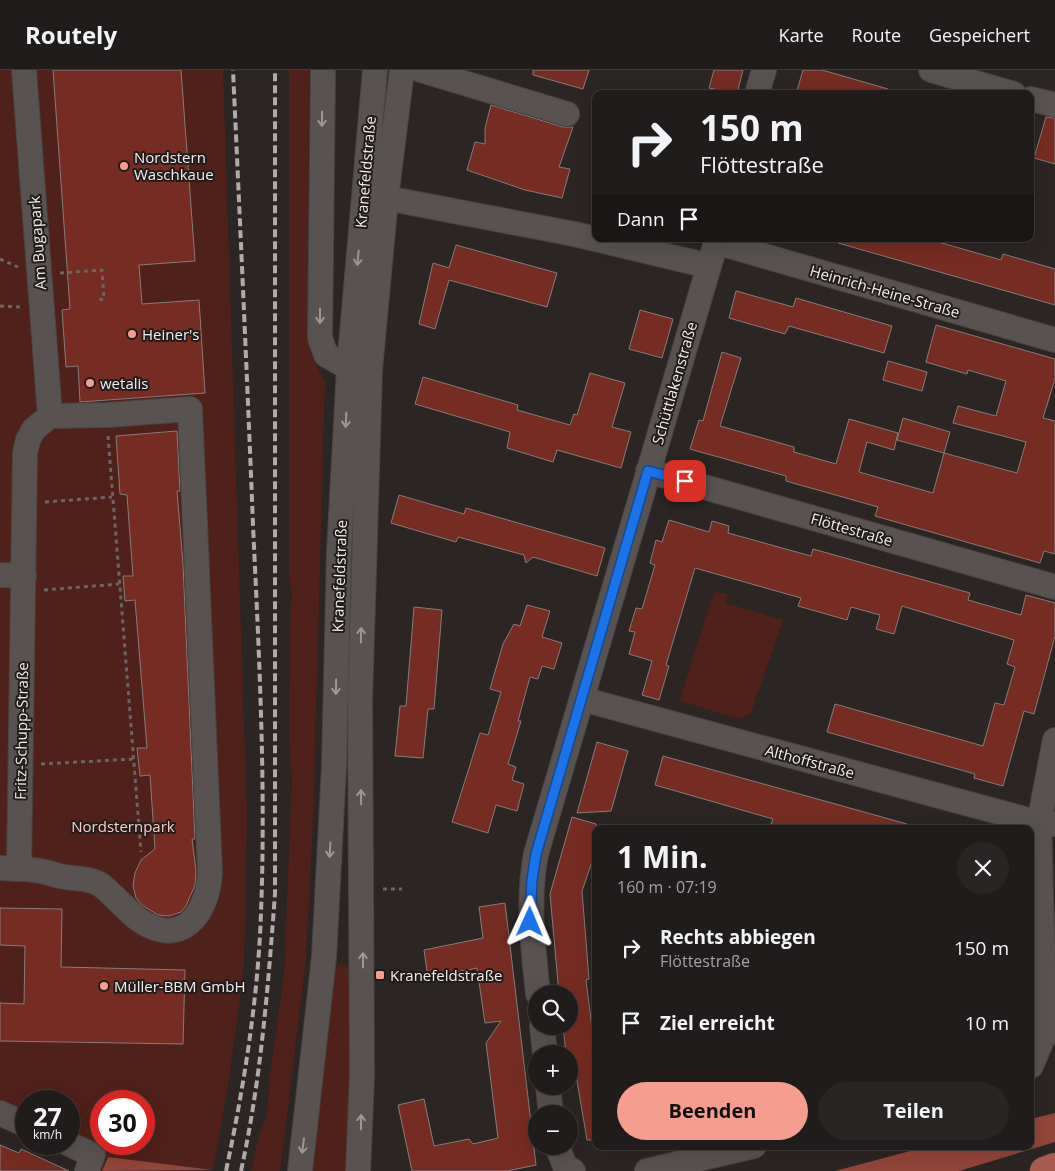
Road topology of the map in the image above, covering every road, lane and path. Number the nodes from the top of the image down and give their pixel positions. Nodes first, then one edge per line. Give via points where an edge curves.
1 (24, 70) edge
2 (323, 70) edge
3 (375, 70) edge
4 (402, 70) edge
5 (421, 70) edge
6 (764, 70) edge
7 (931, 70) edge
8 (759, 90) edge
9 (1000, 90) edge
10 (1034, 99) edge
11 (1055, 105) edge
12 (567, 114) dead end
13 (386, 198) junction
14 (592, 238) edge
15 (608, 242) edge
16 (716, 242) edge
17 (719, 242) edge
18 (709, 266) junction
19 (40, 275) junction
20 (98, 300) dead end
21 (1055, 340) edge
22 (349, 368) junction
23 (50, 416) junction
24 (107, 416) junction
25 (648, 471) junction
26 (112, 497) junction
27 (44, 502) dead end
28 (0, 575) edge
29 (33, 583) junction
30 (119, 584) junction
31 (1055, 587) edge
32 (582, 699) junction
33 (1055, 740) edge
34 (133, 759) junction
35 (10, 764) edge
36 (1047, 823) edge
37 (141, 852) dead end
38 (9, 868) edge
39 (537, 985) edge
40 (1034, 1059) edge
41 (0, 1114) edge
42 (15, 1120) edge
43 (80, 1149) edge
44 (737, 1150) edge
45 (561, 1155) edge
46 (1055, 1167) edge
47 (87, 1171) edge
48 (300, 1171) edge
49 (358, 1171) edge
50 (573, 1171) edge
51 (647, 1171) edge
52 (1044, 1171) edge

1 - 19 street, Am Bugapark
2 -> 22 street via 320,338 326,355
3 -> 22 street, Kranefeldstraße
4 - 13 street, Kranefeldstraße
5 - 12 street
6 - 8 street
7 - 9 street
10 - 11 street
13 - 14 street
49 -> 13 street, Kranefeldstraße via 362,1076 360,700 363,559 370,370
15 - 18 street
16 - 18 street, Schüttlakenstraße
17 - 21 street, Heinrich-Heine-Straße
18 - 25 street, Schüttlakenstraße
19 - 20 path via 102,270 104,299
19 - 23 street, Am Bugapark
22 -> 48 street, Kranefeldstraße via 324,957
23 - 24 street
23 - 29 street, Fritz-Schupp-Straße via 38,423 26,446
24 - 26 path
24 - 38 street via 190,409 209,888 204,905 193,921 179,928 164,929 137,918 101,886 89,880 48,871
25 - 31 street, Flöttestraße
25 - 32 street, Schüttlakenstraße
26 - 27 path
26 - 30 path
28 - 29 street
29 - 30 path
29 - 35 street, Fritz-Schupp-Straße
30 - 34 path
32 - 36 street, Althoffstraße
32 - 39 street, Schüttlakenstraße via 536,854 530,922
33 - 36 street
34 - 35 path
34 - 37 path
35 - 38 street, Fritz-Schupp-Straße
36 - 40 street via 1045,1032
41 - 42 street
43 - 47 street via 94,1155
44 - 51 street
45 - 50 street via 565,1166
46 - 52 main road

